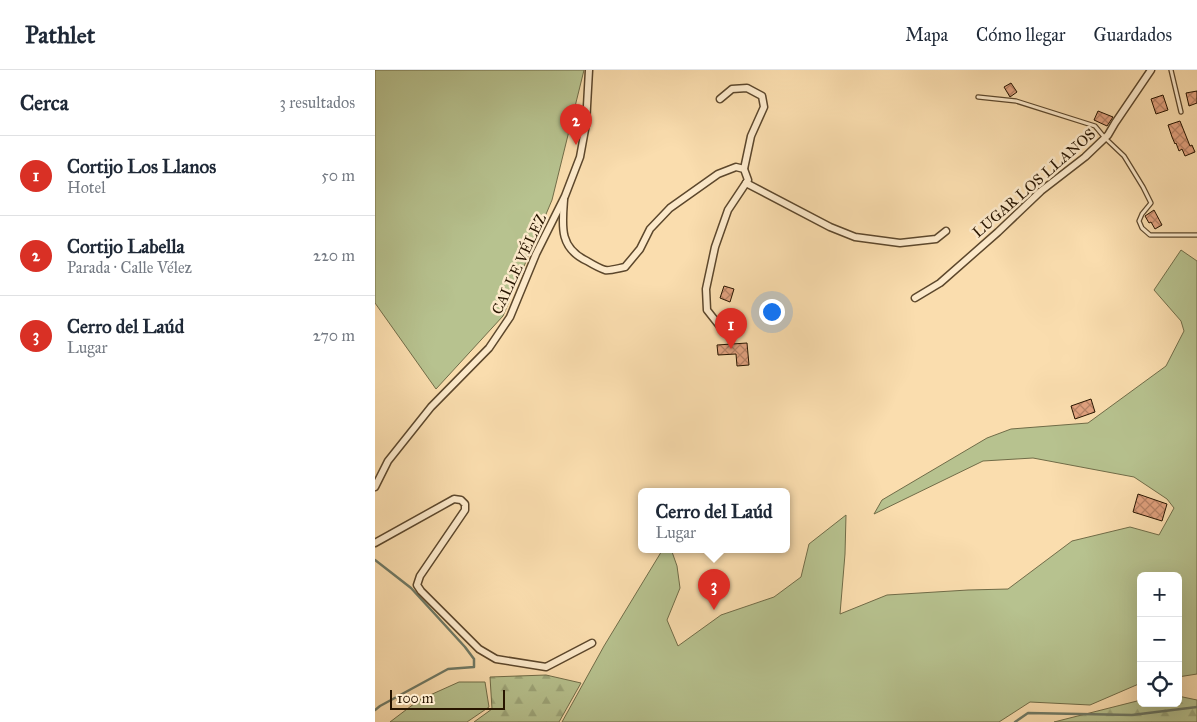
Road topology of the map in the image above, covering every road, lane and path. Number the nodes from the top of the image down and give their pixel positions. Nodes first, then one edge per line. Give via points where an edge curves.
1 (589, 70) edge
2 (1151, 70) edge
3 (1171, 70) edge
4 (978, 97) dead end
5 (720, 98) dead end
6 (1181, 112) dead end
7 (1105, 138) junction
8 (744, 169) junction
9 (746, 183) junction
10 (565, 196) junction
11 (946, 231) dead end
12 (1197, 235) edge
13 (915, 298) dead end
14 (721, 330) dead end
15 (375, 487) edge
16 (375, 542) edge
17 (592, 644) dead end

1 - 10 street, CALLE VÉLEZ via 586,124 580,157
2 - 7 street, LUGAR LOS LLANOS
3 - 6 lane
4 - 7 lane via 1016,101 1095,126
5 - 8 street via 732,89 747,88 762,96 764,107 751,136
7 - 12 lane via 1124,156 1151,203 1139,221 1142,228 1150,235
7 - 13 street, LUGAR LOS LLANOS via 1041,191 940,284
8 - 9 street
8 - 10 street via 736,167 718,174 670,208 650,229 640,249 625,267 615,269 606,270 572,251 562,225
9 - 11 street via 855,237 900,243 936,238
9 - 14 street via 728,210 706,288 707,310
10 - 15 street, CALLE VÉLEZ via 510,317 489,348 425,414 388,460
16 - 17 street via 454,499 461,500 465,510 420,576 417,585 421,591 479,649 496,659 546,667

